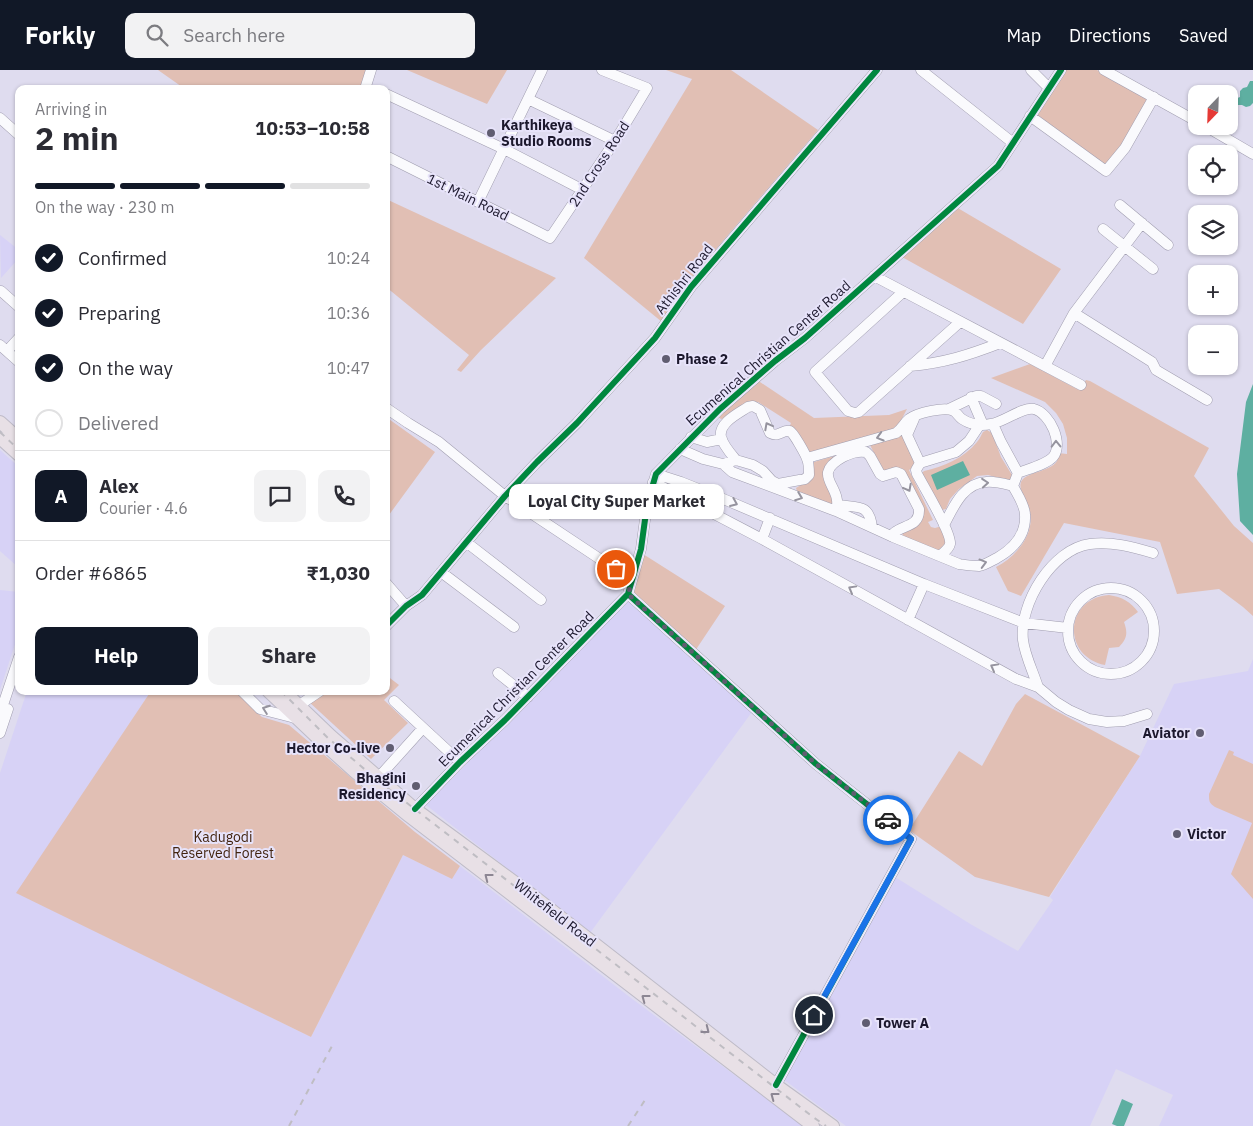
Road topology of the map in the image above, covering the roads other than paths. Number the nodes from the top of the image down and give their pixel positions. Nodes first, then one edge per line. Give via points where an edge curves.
1 (371, 70) edge
2 (542, 70) edge
3 (602, 70) edge
4 (921, 70) edge
5 (1031, 70) edge
6 (1061, 70) edge
7 (1104, 70) edge
8 (874, 71) edge
9 (369, 85) edge
10 (1049, 88) junction
11 (390, 96) edge
12 (1154, 97) junction
13 (528, 99) junction
14 (1030, 116) junction
15 (1188, 116) edge
16 (0, 118) edge
17 (15, 131) edge
18 (1220, 135) edge
19 (616, 141) junction
20 (1013, 144) junction
21 (504, 148) junction
22 (1253, 154) edge
23 (390, 158) edge
24 (583, 190) junction
25 (478, 202) junction
26 (1120, 205) dead end
27 (1142, 223) junction
28 (1103, 229) dead end
29 (550, 238) joint
30 (1168, 245) dead end
31 (1124, 246) junction
32 (1154, 269) dead end
33 (874, 276) junction
34 (1, 291) dead end
35 (903, 292) junction
36 (15, 303) edge
37 (1074, 313) junction
38 (960, 322) junction
39 (15, 340) edge
40 (1000, 343) junction
41 (3, 348) edge
42 (15, 358) edge
43 (910, 366) junction
44 (1045, 366) junction
45 (1081, 386) dead end
46 (972, 397) junction
47 (1207, 400) dead end
48 (996, 404) dead end
49 (949, 409) junction
50 (390, 411) edge
51 (915, 416) junction
52 (961, 419) junction
53 (0, 422) edge
54 (985, 425) junction
55 (15, 435) edge
56 (691, 437) junction
57 (0, 438) edge
58 (722, 440) junction
59 (969, 441) junction
60 (707, 442) junction
61 (864, 447) junction
62 (680, 449) junction
63 (15, 451) edge
64 (807, 458) junction
65 (703, 460) junction
66 (736, 460) junction
67 (723, 464) junction
68 (920, 464) junction
69 (1018, 473) junction
70 (654, 478) junction
71 (1013, 486) junction
72 (505, 496) junction
73 (837, 508) junction
74 (770, 518) junction
75 (944, 526) junction
76 (891, 536) junction
77 (762, 540) junction
78 (466, 542) junction
79 (950, 542) junction
80 (1153, 553) dead end
81 (940, 556) junction
82 (959, 564) junction
83 (441, 572) junction
84 (631, 584) junction
85 (924, 584) junction
86 (390, 588) edge
87 (628, 594) junction
88 (541, 600) dead end
89 (406, 606) junction
90 (908, 620) junction
91 (390, 622) edge
92 (1024, 624) junction
93 (514, 627) dead end
94 (1068, 628) junction
95 (15, 669) edge
96 (498, 673) dead end
97 (1038, 687) junction
98 (15, 689) edge
99 (246, 695) edge
100 (274, 695) edge
101 (286, 695) edge
102 (298, 695) edge
103 (316, 695) edge
104 (528, 697) junction
105 (394, 701) dead end
106 (297, 712) junction
107 (0, 714) edge
108 (1147, 714) dead end
109 (423, 728) junction
110 (0, 733) edge
111 (460, 762) junction
112 (378, 778) junction
113 (415, 808) junction
114 (776, 1085) junction
115 (813, 1126) edge
116 (833, 1126) edge

1 - 9 street
2 - 13 street
3 - 19 street, 2nd Cross Road via 647,88
4 - 20 street
5 - 10 street
6 - 10 street, Ecumenical Christian Center Road
7 - 12 street
8 - 72 street, Athishri Road via 691,287 655,338
10 - 14 street, Ecumenical Christian Center Road
11 - 21 street
12 - 14 street via 1125,148 1106,171
12 - 15 street
13 - 19 street
13 - 21 street
14 - 20 street, Ecumenical Christian Center Road
16 - 17 street
18 - 22 street
19 - 24 street, 2nd Cross Road
20 - 33 street, Ecumenical Christian Center Road via 998,166
21 - 24 street
21 - 25 street
23 - 25 street, 1st Main Road
24 - 29 street, 2nd Cross Road
25 - 29 street, 1st Main Road
26 - 27 street
27 - 30 street
27 - 31 street
28 - 31 street
31 - 32 street
31 - 37 street
33 - 35 street
33 - 56 street, Ecumenical Christian Center Road
34 - 36 street
35 - 38 street
35 - 43 street via 815,372 848,411 855,413
37 - 44 street
37 - 47 street via 1152,362 1156,370
38 - 40 street
38 - 43 street
39 - 41 street
40 - 43 street via 962,357
40 - 44 street
41 - 42 street
44 - 45 street
46 - 48 street via 981,396
46 - 49 street
46 - 54 street
49 - 51 street
49 - 52 street
50 - 72 street via 439,442
51 -> 61 street via 896,433
51 - 68 street via 907,435
52 - 54 street
52 - 59 street
53 - 55 main road
54 - 59 street
54 - 69 street via 1001,442
69 -> 54 street via 1054,456 1057,445 1050,423 1042,412 1033,409
56 - 60 street
56 - 62 street, Ecumenical Christian Center Road
57 - 63 main road
58 - 60 street
64 -> 58 street via 792,433 770,433 760,410 753,406 726,423 720,435
58 - 66 street
59 - 68 street via 956,452
60 - 65 street
61 - 64 street
61 - 73 street via 829,467 828,475
61 -> 76 street via 880,474 901,474 919,509 917,520
62 - 65 street
62 - 70 street, Ecumenical Christian Center Road
64 - 66 street via 809,475 805,479 780,484 757,467
65 - 67 street
66 - 67 street
67 -> 73 street via 732,472
68 - 75 street via 916,474
69 - 71 street
70 -> 74 street via 722,498
70 - 77 street
70 - 84 street, Ecumenical Christian Center Road
75 -> 71 street via 970,486 985,482
82 -> 71 street via 981,566 1008,552 1020,538 1025,512
72 - 78 street, Athishri Road
72 - 84 street via 616,569
73 - 76 street
74 - 77 street
74 - 85 street
75 - 79 street
76 - 81 street
90 -> 77 street
78 - 83 street, Athishri Road
78 - 88 street
79 - 81 street
79 - 82 street
80 - 92 street via 1107,542 1087,544 1070,552 1058,560 1039,582 1026,610
81 - 82 street
83 - 89 street, Athishri Road via 422,595
83 - 93 street
84 - 87 street, Ecumenical Christian Center Road
85 - 90 street
85 - 92 street
86 - 89 street
87 - 104 street, Ecumenical Christian Center Road
87 - 114 street via 816,764 911,839
89 - 91 street, Athishri Road
97 -> 90 street via 1016,679
92 - 94 street
92 - 97 street via 1025,651
94 - 94 street via 1070,615 1077,604 1087,595 1112,588 1137,597 1146,606 1154,631 1146,657 1136,667 1110,675 1096,672 1074,655
95 - 107 street
96 - 104 street
97 - 108 street via 1056,702 1089,719 1124,721
98 - 110 street
106 -> 99 street via 260,709
100 - 106 main road, Whitefield Road
101 - 106 main road, Whitefield Road
102 - 106 street
103 - 106 street
104 - 111 street, Ecumenical Christian Center Road
105 - 109 street
106 - 112 main road, Whitefield Road
115 -> 106 main road, Whitefield Road via 409,816 354,771
109 - 111 street
109 - 112 street
111 - 113 street, Ecumenical Christian Center Road
112 - 113 main road, Whitefield Road
113 -> 114 main road, Whitefield Road
114 - 116 main road, Whitefield Road

